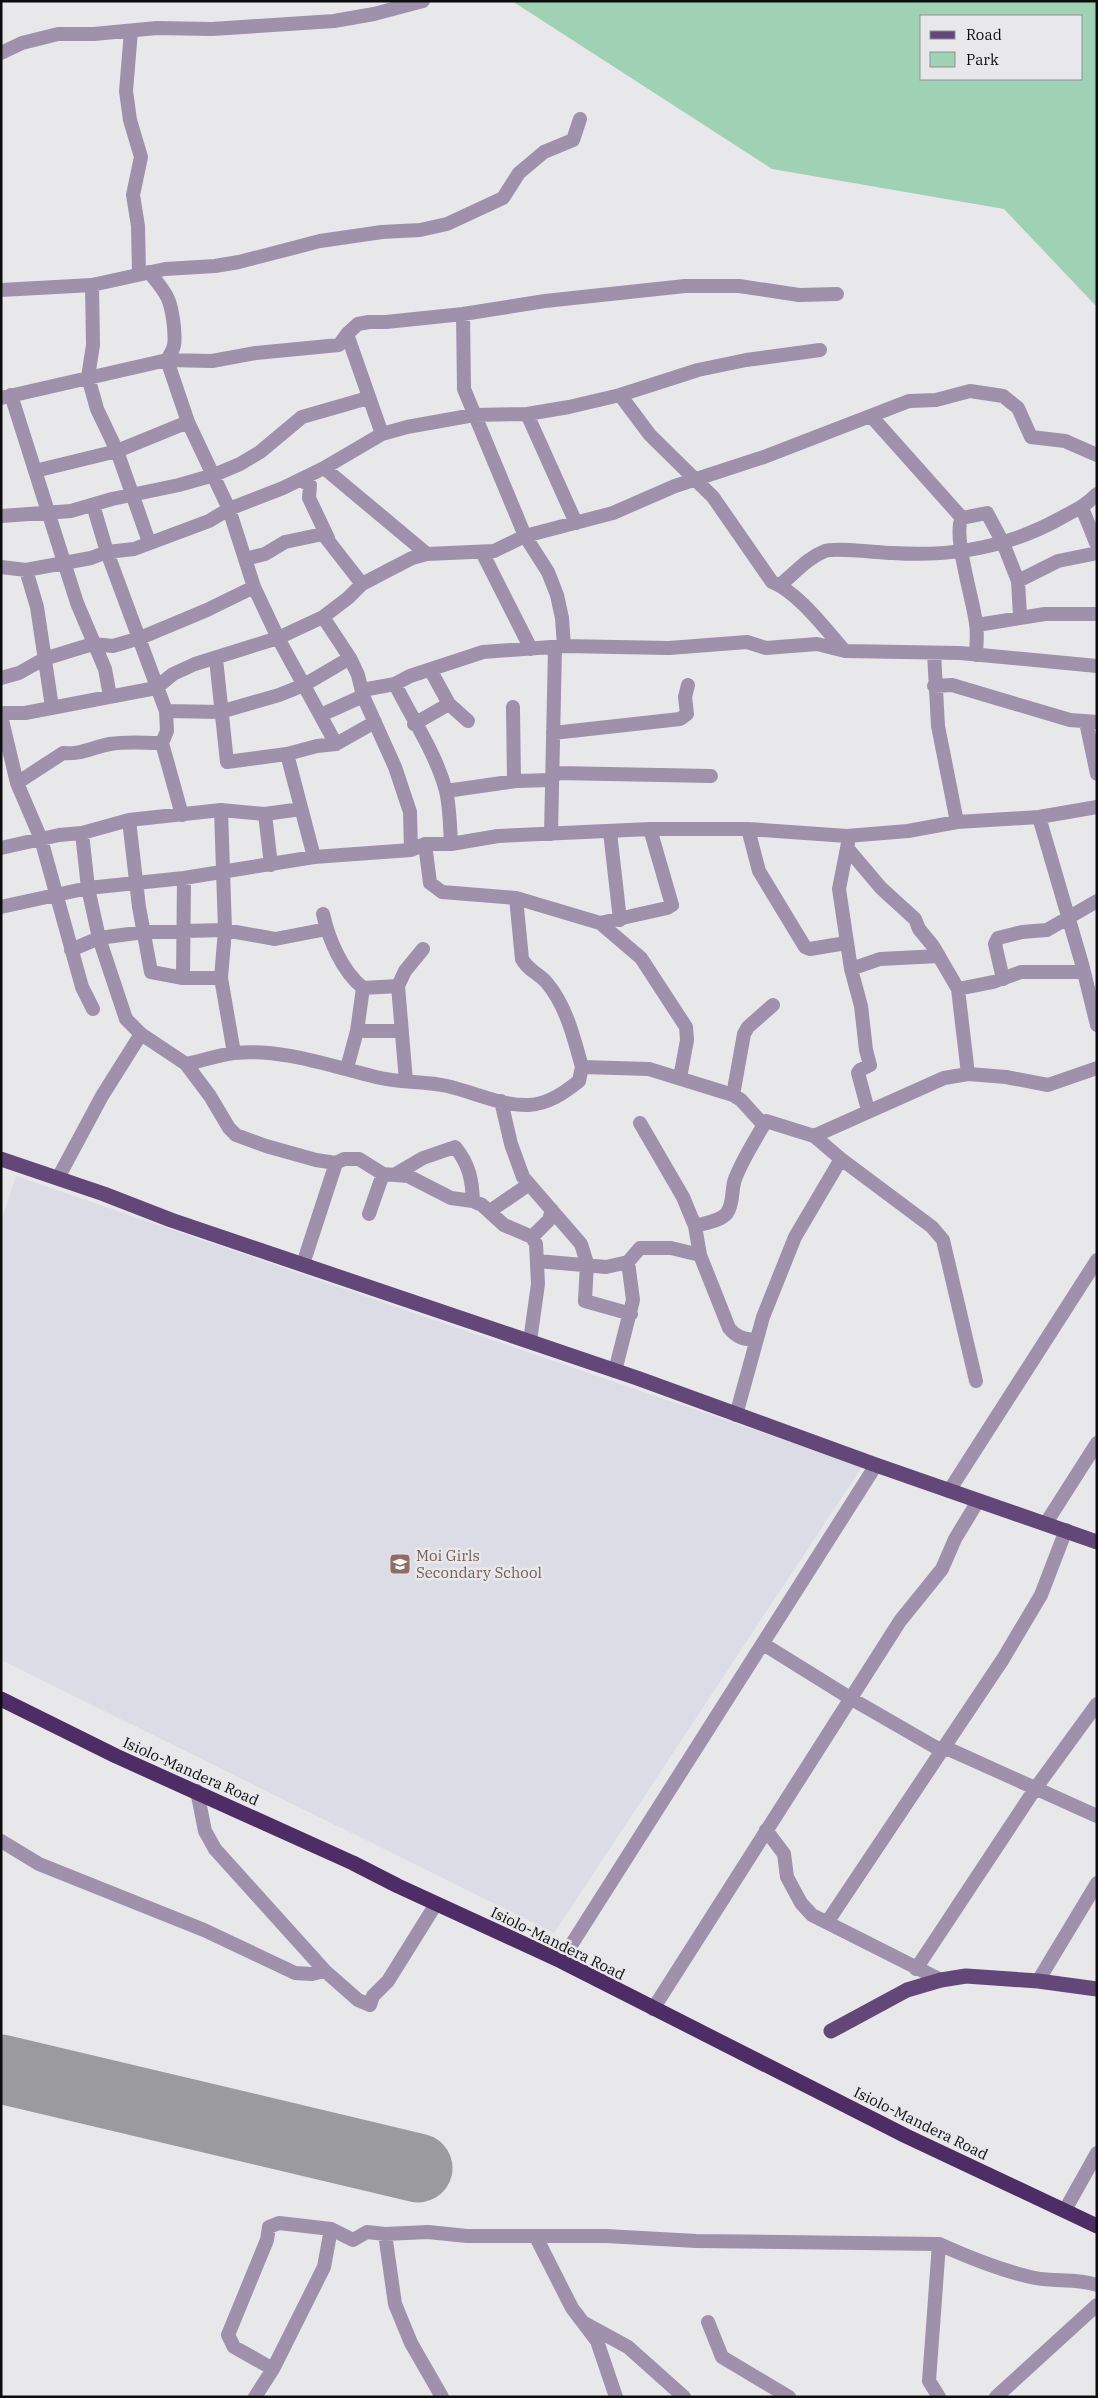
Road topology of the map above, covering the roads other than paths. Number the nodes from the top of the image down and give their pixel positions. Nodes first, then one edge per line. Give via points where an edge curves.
1 (423, 1) edge
2 (131, 32) junction
3 (1, 52) edge
4 (580, 119) dead end
5 (144, 272) junction
6 (92, 285) junction
7 (1, 290) edge
8 (836, 294) dead end
9 (463, 314) junction
10 (347, 334) junction
11 (820, 350) dead end
12 (167, 360) junction
13 (88, 377) junction
14 (620, 395) junction
15 (6, 396) edge
16 (368, 398) junction
17 (527, 414) junction
18 (474, 415) junction
19 (871, 416) junction
20 (188, 422) junction
21 (382, 434) junction
22 (117, 451) junction
23 (1097, 455) edge
24 (324, 468) junction
25 (35, 471) junction
26 (214, 475) junction
27 (693, 479) junction
28 (300, 480) junction
29 (1097, 494) edge
30 (134, 495) junction
31 (92, 505) junction
32 (1082, 508) junction
33 (229, 509) junction
34 (48, 513) junction
35 (1, 516) edge
36 (962, 518) junction
37 (576, 523) junction
38 (525, 536) junction
39 (328, 538) junction
40 (149, 542) junction
41 (1003, 543) junction
42 (1097, 545) edge
43 (107, 552) junction
44 (961, 552) junction
45 (1097, 553) edge
46 (427, 554) junction
47 (483, 554) junction
48 (245, 559) junction
49 (66, 562) junction
50 (1, 568) edge
51 (26, 570) junction
52 (1018, 581) junction
53 (362, 584) junction
54 (780, 586) junction
55 (254, 587) junction
56 (1097, 614) edge
57 (1020, 616) junction
58 (323, 617) junction
59 (977, 625) junction
60 (140, 638) junction
61 (278, 638) junction
62 (93, 644) junction
63 (560, 647) junction
64 (531, 649) junction
65 (845, 651) junction
66 (934, 653) junction
67 (976, 655) junction
68 (350, 658) junction
69 (44, 659) junction
70 (216, 659) junction
71 (1097, 666) edge
72 (431, 671) junction
73 (1, 678) edge
74 (394, 684) junction
75 (304, 685) junction
76 (688, 685) dead end
77 (934, 686) junction
78 (156, 688) junction
79 (363, 693) junction
80 (110, 696) junction
81 (449, 704) junction
82 (52, 707) junction
83 (513, 707) dead end
84 (166, 711) junction
85 (220, 712) junction
86 (1, 715) edge
87 (321, 715) junction
88 (468, 721) dead end
89 (375, 722) junction
90 (1091, 722) edge
91 (414, 724) junction
92 (554, 733) junction
93 (162, 743) junction
94 (336, 744) junction
95 (287, 754) junction
96 (7, 764) edge
97 (1097, 774) edge
98 (711, 776) dead end
99 (550, 780) junction
100 (514, 781) junction
101 (17, 783) junction
102 (446, 791) junction
103 (1097, 807) edge
104 (301, 809) junction
105 (221, 810) junction
106 (265, 814) junction
107 (182, 815) junction
108 (1039, 817) junction
109 (129, 820) junction
110 (957, 822) junction
111 (650, 829) junction
112 (748, 829) junction
113 (610, 832) junction
114 (82, 833) junction
115 (551, 834) junction
116 (41, 839) junction
117 (848, 842) junction
118 (425, 844) junction
119 (452, 844) junction
120 (1, 848) edge
121 (411, 850) junction
122 (314, 857) junction
123 (270, 865) junction
124 (223, 872) junction
125 (184, 878) junction
126 (137, 882) junction
127 (88, 888) junction
128 (58, 896) junction
129 (516, 898) junction
130 (1097, 901) edge
131 (1, 907) edge
132 (324, 914) dead end
133 (1067, 918) junction
134 (620, 920) junction
135 (600, 923) junction
136 (225, 930) junction
137 (327, 930) junction
138 (182, 931) junction
139 (144, 932) junction
140 (99, 938) junction
141 (846, 943) junction
142 (423, 949) dead end
143 (71, 950) junction
144 (939, 956) junction
145 (851, 969) junction
146 (1082, 972) junction
147 (183, 978) junction
148 (221, 978) junction
149 (1003, 979) junction
150 (398, 986) junction
151 (363, 988) junction
152 (958, 989) junction
153 (773, 1004) dead end
154 (93, 1010) dead end
155 (1097, 1025) edge
156 (357, 1030) junction
157 (401, 1031) junction
158 (141, 1034) junction
159 (234, 1053) junction
160 (186, 1064) junction
161 (582, 1067) junction
162 (347, 1068) junction
163 (1097, 1068) edge
164 (968, 1074) junction
165 (680, 1078) junction
166 (406, 1081) junction
167 (733, 1095) junction
168 (501, 1101) junction
169 (868, 1110) junction
170 (766, 1121) junction
171 (640, 1123) dead end
172 (814, 1136) junction
173 (1, 1158) edge
174 (841, 1159) junction
175 (336, 1163) junction
176 (388, 1174) junction
177 (58, 1178) junction
178 (528, 1186) junction
179 (473, 1201) junction
180 (552, 1210) junction
181 (490, 1211) junction
182 (370, 1214) dead end
183 (695, 1226) junction
184 (532, 1237) junction
185 (700, 1255) junction
186 (1097, 1260) edge
187 (537, 1261) junction
188 (628, 1262) junction
189 (588, 1263) junction
190 (303, 1264) junction
191 (631, 1314) junction
192 (755, 1340) junction
193 (530, 1341) junction
194 (615, 1371) junction
195 (976, 1381) dead end
196 (736, 1415) junction
197 (1097, 1443) edge
198 (876, 1466) junction
199 (950, 1491) junction
200 (978, 1501) junction
201 (1046, 1524) junction
202 (1066, 1530) junction
203 (1097, 1542) edge
204 (763, 1644) junction
205 (850, 1698) junction
206 (1, 1699) edge
207 (1096, 1707) edge
208 (943, 1749) junction
209 (1035, 1789) junction
210 (197, 1791) junction
211 (1097, 1816) edge
212 (766, 1830) junction
213 (1, 1841) edge
214 (1097, 1883) edge
215 (436, 1904) junction
216 (828, 1921) junction
217 (561, 1962) junction
218 (916, 1969) junction
219 (325, 1971) junction
220 (941, 1980) junction
221 (1038, 1980) junction
222 (1097, 1989) edge
223 (653, 2009) junction
224 (831, 2031) dead end
225 (1097, 2153) edge
226 (1066, 2210) junction
227 (1097, 2226) edge
228 (332, 2229) junction
229 (385, 2234) junction
230 (536, 2237) junction
231 (939, 2244) junction
232 (1097, 2285) edge
233 (1097, 2305) edge
234 (581, 2322) junction
235 (708, 2322) dead end
236 (273, 2369) junction
237 (255, 2397) edge
238 (442, 2397) edge
239 (616, 2397) edge
240 (684, 2397) edge
241 (789, 2397) edge
242 (939, 2397) edge
243 (996, 2397) edge

1 - 2 street via 334,21 212,29 156,28
2 - 3 street via 58,34
2 - 5 street via 126,91 130,120 141,157 132,195
4 - 5 street via 573,140 544,152 519,173 503,198 447,224 320,241 215,266
5 - 6 street
5 - 12 street via 166,293 173,309 176,345
6 - 7 street
6 - 13 street via 93,345
8 - 9 street via 799,295 739,286 685,286 545,301
9 - 10 street via 369,322 358,324
9 - 18 street via 464,389
10 - 12 street via 339,346 212,360
10 - 16 street
11 - 14 street via 698,370
12 - 13 street
12 - 20 street
13 - 15 street
13 - 22 street via 97,409
14 - 17 street
14 - 27 street via 650,435
15 - 25 street
16 - 21 street
16 - 26 street via 302,416 260,452
17 - 18 street
17 - 37 street
18 - 21 street via 428,421
18 - 38 street
19 - 23 street via 909,401 936,400 961,392 1004,396 1018,408 1030,437 1065,442
19 - 27 street
19 - 36 street
20 - 22 street
20 - 26 street
21 - 24 street
22 - 25 street
22 - 30 street
24 - 28 street
24 - 46 street
25 - 34 street
26 - 30 street
26 - 33 street
27 - 37 street via 613,513
27 - 54 street via 713,497 772,582
28 - 33 street
28 - 39 street via 310,485 309,498
29 - 32 street
30 - 31 street
30 - 40 street
31 - 34 street
31 - 43 street
32 - 41 street via 1041,530
32 - 42 street
33 - 40 street via 209,521
33 - 48 street
34 - 35 street
34 - 49 street
36 - 41 street via 987,512
36 - 44 street
37 - 38 street
38 - 47 street
38 - 63 street via 548,572 557,595 562,618
39 - 48 street via 320,534 285,542 265,554
39 - 53 street
40 - 43 street via 134,549
41 - 44 street
41 - 52 street
43 - 49 street
43 - 60 street
44 - 54 street via 906,554 827,550 809,558
44 - 59 street
45 - 52 street via 1058,562
46 - 47 street
46 - 53 street via 398,564
47 - 64 street
48 - 55 street
49 - 51 street
49 - 62 street
50 - 51 street
51 - 69 street via 37,607
52 - 57 street
53 - 58 street
54 - 65 street
55 - 60 street
55 - 61 street
56 - 57 street via 1057,612
57 - 59 street
58 - 61 street
58 - 68 street
59 - 67 street
60 - 62 street via 112,646
60 - 78 street
61 - 70 street
61 - 75 street
62 - 69 street
62 - 80 street via 105,669
63 - 64 street
63 - 65 street via 669,648 747,642 766,648 817,644
63 - 92 street
64 - 72 street via 483,652
65 - 66 street
66 - 67 street
66 - 77 street
67 - 71 street
68 - 75 street
68 - 79 street
69 - 73 street via 26,670
69 - 82 street
70 - 78 street via 173,674
70 - 85 street
72 - 74 street
72 - 81 street
74 - 79 street
74 - 91 street
75 - 85 street
75 - 87 street
76 - 92 street via 685,697 687,714 680,719
77 - 90 street via 952,685 1054,716
77 - 110 street via 938,726
78 - 80 street
78 - 84 street
79 - 87 street
79 - 89 street
80 - 82 street
81 - 88 street
81 - 91 street
82 - 86 street
83 - 100 street
84 - 85 street
84 - 93 street via 167,731
85 - 95 street via 227,762
86 - 96 street
87 - 94 street
89 - 94 street
89 - 121 street via 410,812
90 - 97 street
91 - 102 street via 428,744
92 - 99 street
93 - 101 street via 108,744 76,754 63,753
93 - 107 street
94 - 95 street
95 - 104 street
96 - 101 street
98 - 99 street via 556,773
99 - 100 street
99 - 115 street
100 - 102 street
101 - 116 street
102 - 119 street
103 - 108 street
104 - 106 street
104 - 122 street
105 - 106 street
105 - 107 street
105 - 124 street
106 - 123 street
107 - 109 street
108 - 110 street
108 - 133 street
109 - 114 street
109 - 126 street
110 - 117 street
111 - 112 street
111 - 113 street
111 - 134 street via 672,905
112 - 117 street
112 - 141 street via 759,871 805,947
113 - 115 street
113 - 134 street
114 - 116 street
114 - 127 street
115 - 119 street via 498,836
116 - 120 street
116 - 128 street
117 - 141 street via 839,889
117 - 144 street via 881,888 915,919
118 - 119 street
118 - 121 street
118 - 129 street via 430,883 442,892
121 - 122 street
122 - 123 street
123 - 124 street
124 - 125 street
124 - 136 street
125 - 126 street
125 - 138 street
126 - 127 street
126 - 139 street
127 - 128 street
127 - 140 street
128 - 131 street
128 - 143 street
129 - 135 street
129 - 161 street via 522,959 557,998 572,1032
130 - 133 street
132 - 137 street
133 - 146 street
133 - 149 street via 1047,930 998,938 995,944
134 - 135 street
135 - 165 street via 641,958 686,1026 687,1040
136 - 137 street via 275,939
136 - 138 street
136 - 148 street
137 - 151 street via 349,973
138 - 139 street
138 - 147 street
139 - 140 street
139 - 147 street via 151,972
140 - 143 street
140 - 158 street via 126,1019
141 - 145 street
142 - 150 street via 405,971
143 - 154 street
144 - 145 street via 880,959
144 - 152 street
145 - 169 street via 861,1006 870,1065 858,1073
146 - 149 street via 1021,972
146 - 155 street
147 - 148 street
148 - 159 street
149 - 152 street
150 - 151 street
150 - 157 street
151 - 156 street
152 - 164 street
153 - 167 street via 744,1034
156 - 157 street
156 - 162 street
157 - 166 street
158 - 160 street
158 - 177 street via 102,1096
159 - 160 street
159 - 162 street via 283,1055
160 - 175 street via 210,1096 228,1128 236,1135 304,1158
161 - 165 street via 650,1070
161 - 168 street via 579,1081 546,1102 522,1105
162 - 166 street
163 - 164 street via 1041,1085 1006,1076
164 - 169 street via 932,1082
165 - 167 street
166 - 168 street via 447,1086
167 - 170 street via 761,1122
168 - 178 street via 514,1154
169 - 172 street
170 - 172 street
170 - 183 street via 742,1162 727,1213
171 - 183 street via 674,1178
172 - 174 street
173 - 177 main road
174 - 192 street via 799,1229
174 - 195 street via 932,1227 943,1240
175 - 176 street via 359,1159
175 - 190 street
176 - 179 street via 408,1176 451,1198
176 - 179 street via 455,1146 467,1162
176 - 182 street
177 - 190 main road
178 - 180 street
178 - 181 street
179 - 181 street
180 - 184 street via 549,1220
180 - 189 street via 574,1234
181 - 184 street via 504,1225
183 - 185 street
184 - 187 street
185 - 188 street via 671,1248 640,1248
185 - 192 street via 729,1328 742,1339
186 - 199 street
187 - 189 street
187 - 193 street via 538,1284
188 - 189 street via 606,1267
188 - 191 street via 633,1300
189 - 191 street via 585,1302
190 - 193 main road
191 - 194 street
192 - 196 street
193 - 194 main road
194 - 196 main road
196 - 198 main road
197 - 201 street
198 - 199 main road
198 - 204 street
199 - 200 main road
200 - 201 main road
200 - 205 street via 955,1539 942,1569 900,1621
201 - 202 main road
202 - 203 main road
202 - 208 street via 1041,1595
204 - 205 street
204 - 217 street
205 - 208 street
205 - 212 street
206 - 210 highway, Isiolo-Mandera Road via 116,1756
207 - 209 street
208 - 209 street
208 - 216 street
209 - 211 street
209 - 218 street
210 - 215 highway, Isiolo-Mandera Road
210 - 219 street via 205,1830 215,1849
212 - 216 street via 784,1854 787,1877 801,1903 812,1915
212 - 223 street
213 - 219 street via 39,1864 204,1930 295,1973
214 - 221 street
215 - 217 highway, Isiolo-Mandera Road
215 - 219 street via 388,1981 372,1996 370,2005 358,2000
216 - 218 street
217 - 223 highway, Isiolo-Mandera Road
218 - 220 street
220 - 221 main road via 966,1976
220 - 224 main road via 907,1990
221 - 222 main road
223 - 226 highway, Isiolo-Mandera Road via 906,2136
225 - 226 street
226 - 227 highway, Isiolo-Mandera Road
228 - 229 street via 353,2240 367,2232
228 - 236 street via 324,2267
228 - 236 street via 279,2223 269,2227 267,2240 228,2335 234,2347
229 - 230 street via 428,2232
229 - 238 street via 394,2304 411,2343
230 - 231 street
230 - 234 street
231 - 232 street via 974,2260 1036,2278 1085,2281
231 - 242 street via 929,2381
233 - 243 street
234 - 239 street via 597,2342
234 - 240 street via 628,2347
235 - 241 street via 722,2357
236 - 237 street

